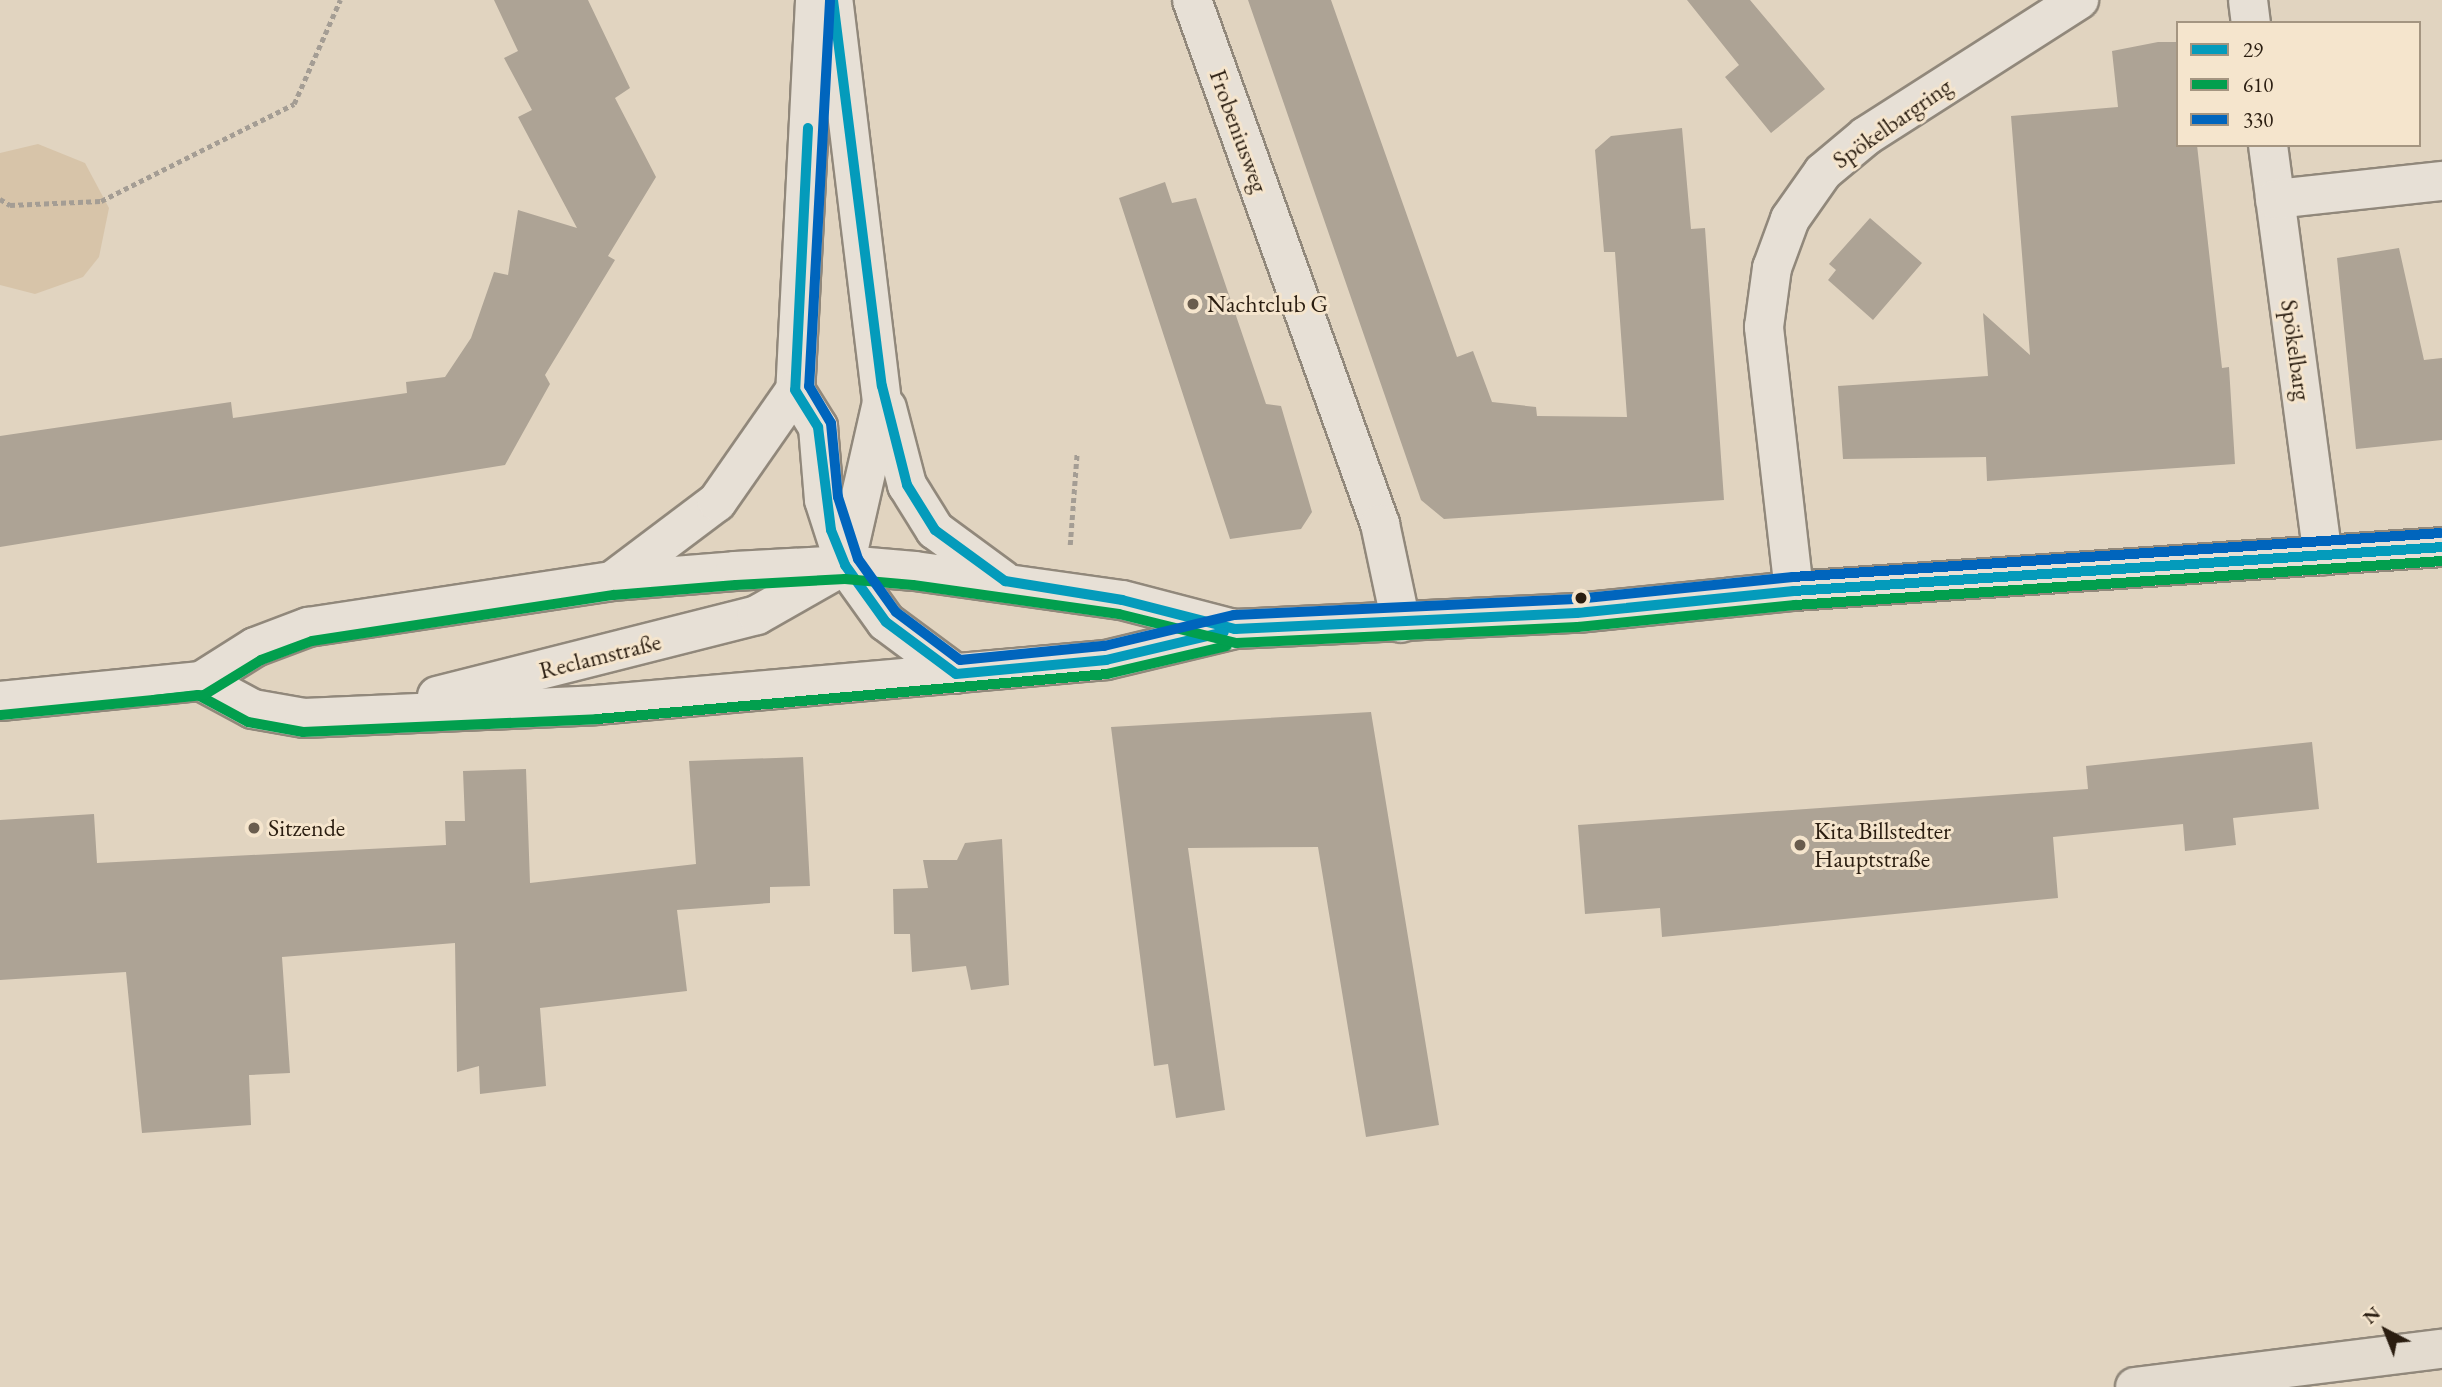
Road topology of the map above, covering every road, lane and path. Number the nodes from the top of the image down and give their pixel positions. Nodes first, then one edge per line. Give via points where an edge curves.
1 (340, 0) edge
2 (816, 0) edge
3 (833, 0) edge
4 (1192, 0) edge
5 (2079, 0) edge
6 (2248, 0) edge
7 (2252, 21) edge
8 (2268, 147) edge
9 (2442, 181) edge
10 (0, 199) edge
11 (2275, 199) junction
12 (881, 386) junction
13 (795, 390) junction
14 (1077, 452) dead end
15 (2442, 547) edge
16 (2323, 555) junction
17 (845, 565) junction
18 (1004, 581) junction
19 (612, 582) junction
20 (1066, 591) junction
21 (1794, 591) junction
22 (1401, 622) junction
23 (1235, 629) junction
24 (956, 674) junction
25 (201, 681) junction
26 (0, 701) edge
27 (343, 718) junction
28 (2442, 1349) edge
29 (2135, 1387) edge

1 - 10 path via 294,104 101,201 10,205
2 - 13 street
3 - 12 street
4 - 22 street, Frobeniusweg via 1380,524
5 - 21 street, Spökelbargring via 1866,136 1823,172 1790,219 1772,268 1764,327
6 - 7 street
8 - 11 street, Spökelbarg
9 - 11 street
11 - 16 street, Spökelbarg
12 - 17 street via 870,475
12 - 18 street via 907,485 935,530
13 - 17 street via 818,427 824,500
13 - 19 street via 717,502
14 - 20 path
15 - 16 street
16 - 21 street
17 - 18 street
17 - 19 street
17 - 24 street via 886,622
17 - 27 street, Reclamstraße via 794,599 724,626
18 - 20 street
19 - 25 street via 308,627 255,647
20 - 23 street
21 - 22 street
22 - 23 street
23 - 24 street via 1106,660
24 - 27 street via 596,705
25 - 26 street
25 - 27 street via 253,709
28 - 29 highway

